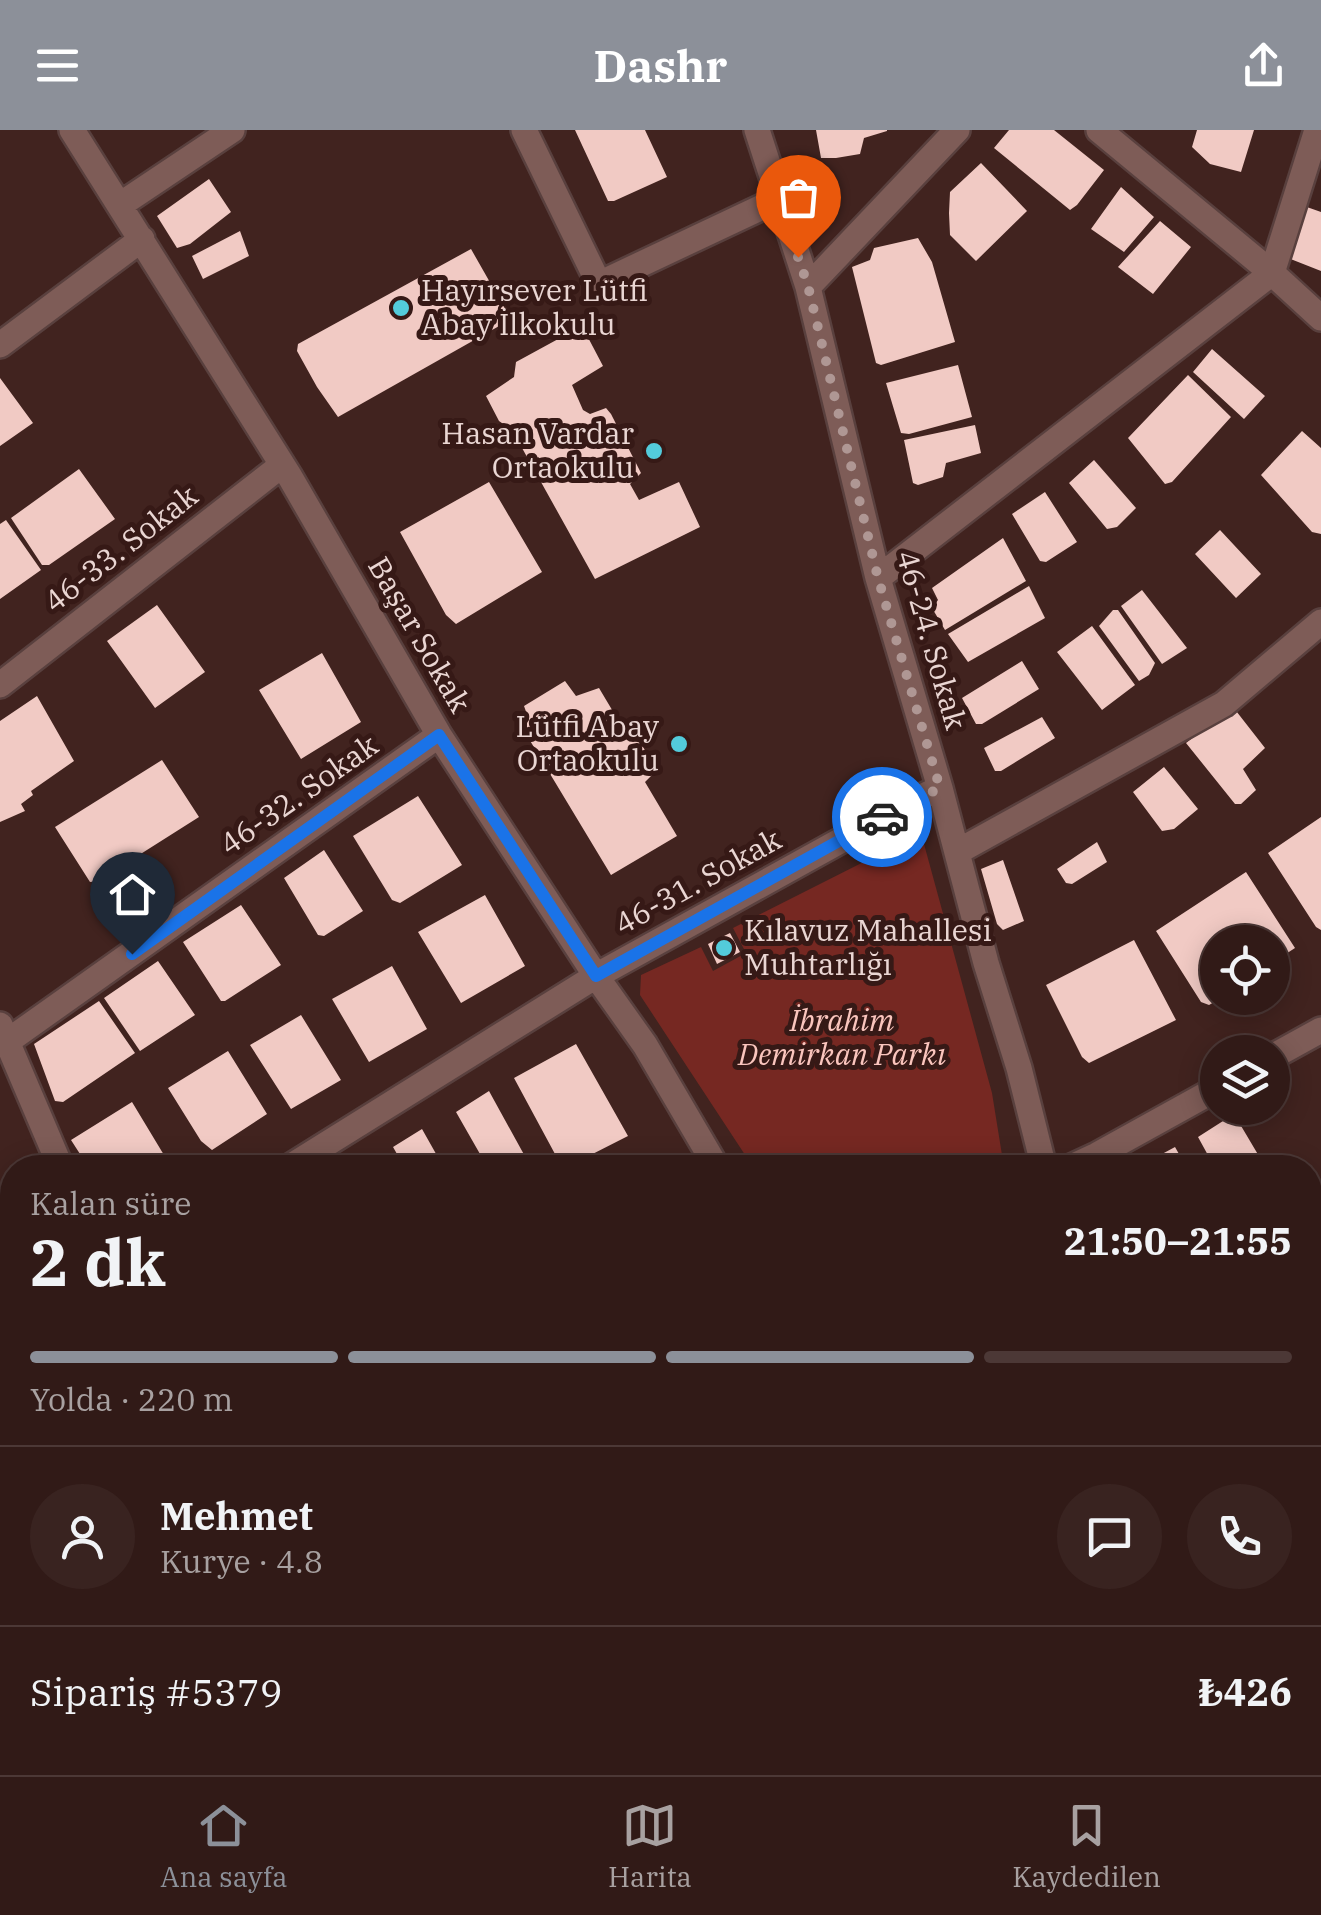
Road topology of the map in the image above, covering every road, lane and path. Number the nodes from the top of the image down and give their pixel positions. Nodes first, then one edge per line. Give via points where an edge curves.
1 (72, 130) edge
2 (232, 130) edge
3 (524, 130) edge
4 (757, 130) edge
5 (957, 130) edge
6 (1100, 130) edge
7 (1317, 130) edge
8 (779, 199) junction
9 (120, 204) junction
10 (142, 239) junction
11 (1272, 273) junction
12 (808, 286) junction
13 (1321, 318) edge
14 (0, 345) edge
15 (282, 465) junction
16 (878, 578) junction
17 (1321, 622) edge
18 (0, 685) edge
19 (439, 735) junction
20 (940, 788) junction
21 (957, 852) junction
22 (596, 976) junction
23 (1321, 1030) edge
24 (3, 1037) edge
25 (1290, 1047) edge
26 (1200, 1099) edge
27 (55, 1155) edge
28 (309, 1155) edge
29 (710, 1155) edge
30 (1041, 1155) edge
31 (1111, 1155) edge

1 - 9 street, Başar Sokak
2 - 9 street
3 - 8 street via 600,284
4 - 8 street, 46-24. Sokak
5 - 12 street
6 - 11 street
7 - 11 street
8 - 12 street, 46-24. Sokak
9 - 10 street, Başar Sokak
10 - 14 street
10 - 15 street, Başar Sokak
11 - 13 street
11 - 16 street
12 - 16 street, 46-24. Sokak
15 - 18 street, 46-33. Sokak
15 - 19 street, Başar Sokak
16 - 20 street, 46-24. Sokak
17 - 21 street via 1224,704
19 - 22 street, Başar Sokak
19 - 24 street, 46-32. Sokak
20 - 21 street, 46-24. Sokak
20 - 22 street, 46-31. Sokak
21 - 30 street, 46-24. Sokak
22 - 28 street, 46-31. Sokak
22 - 29 street, Başar Sokak
23 - 25 street
24 - 27 street
26 - 31 street

